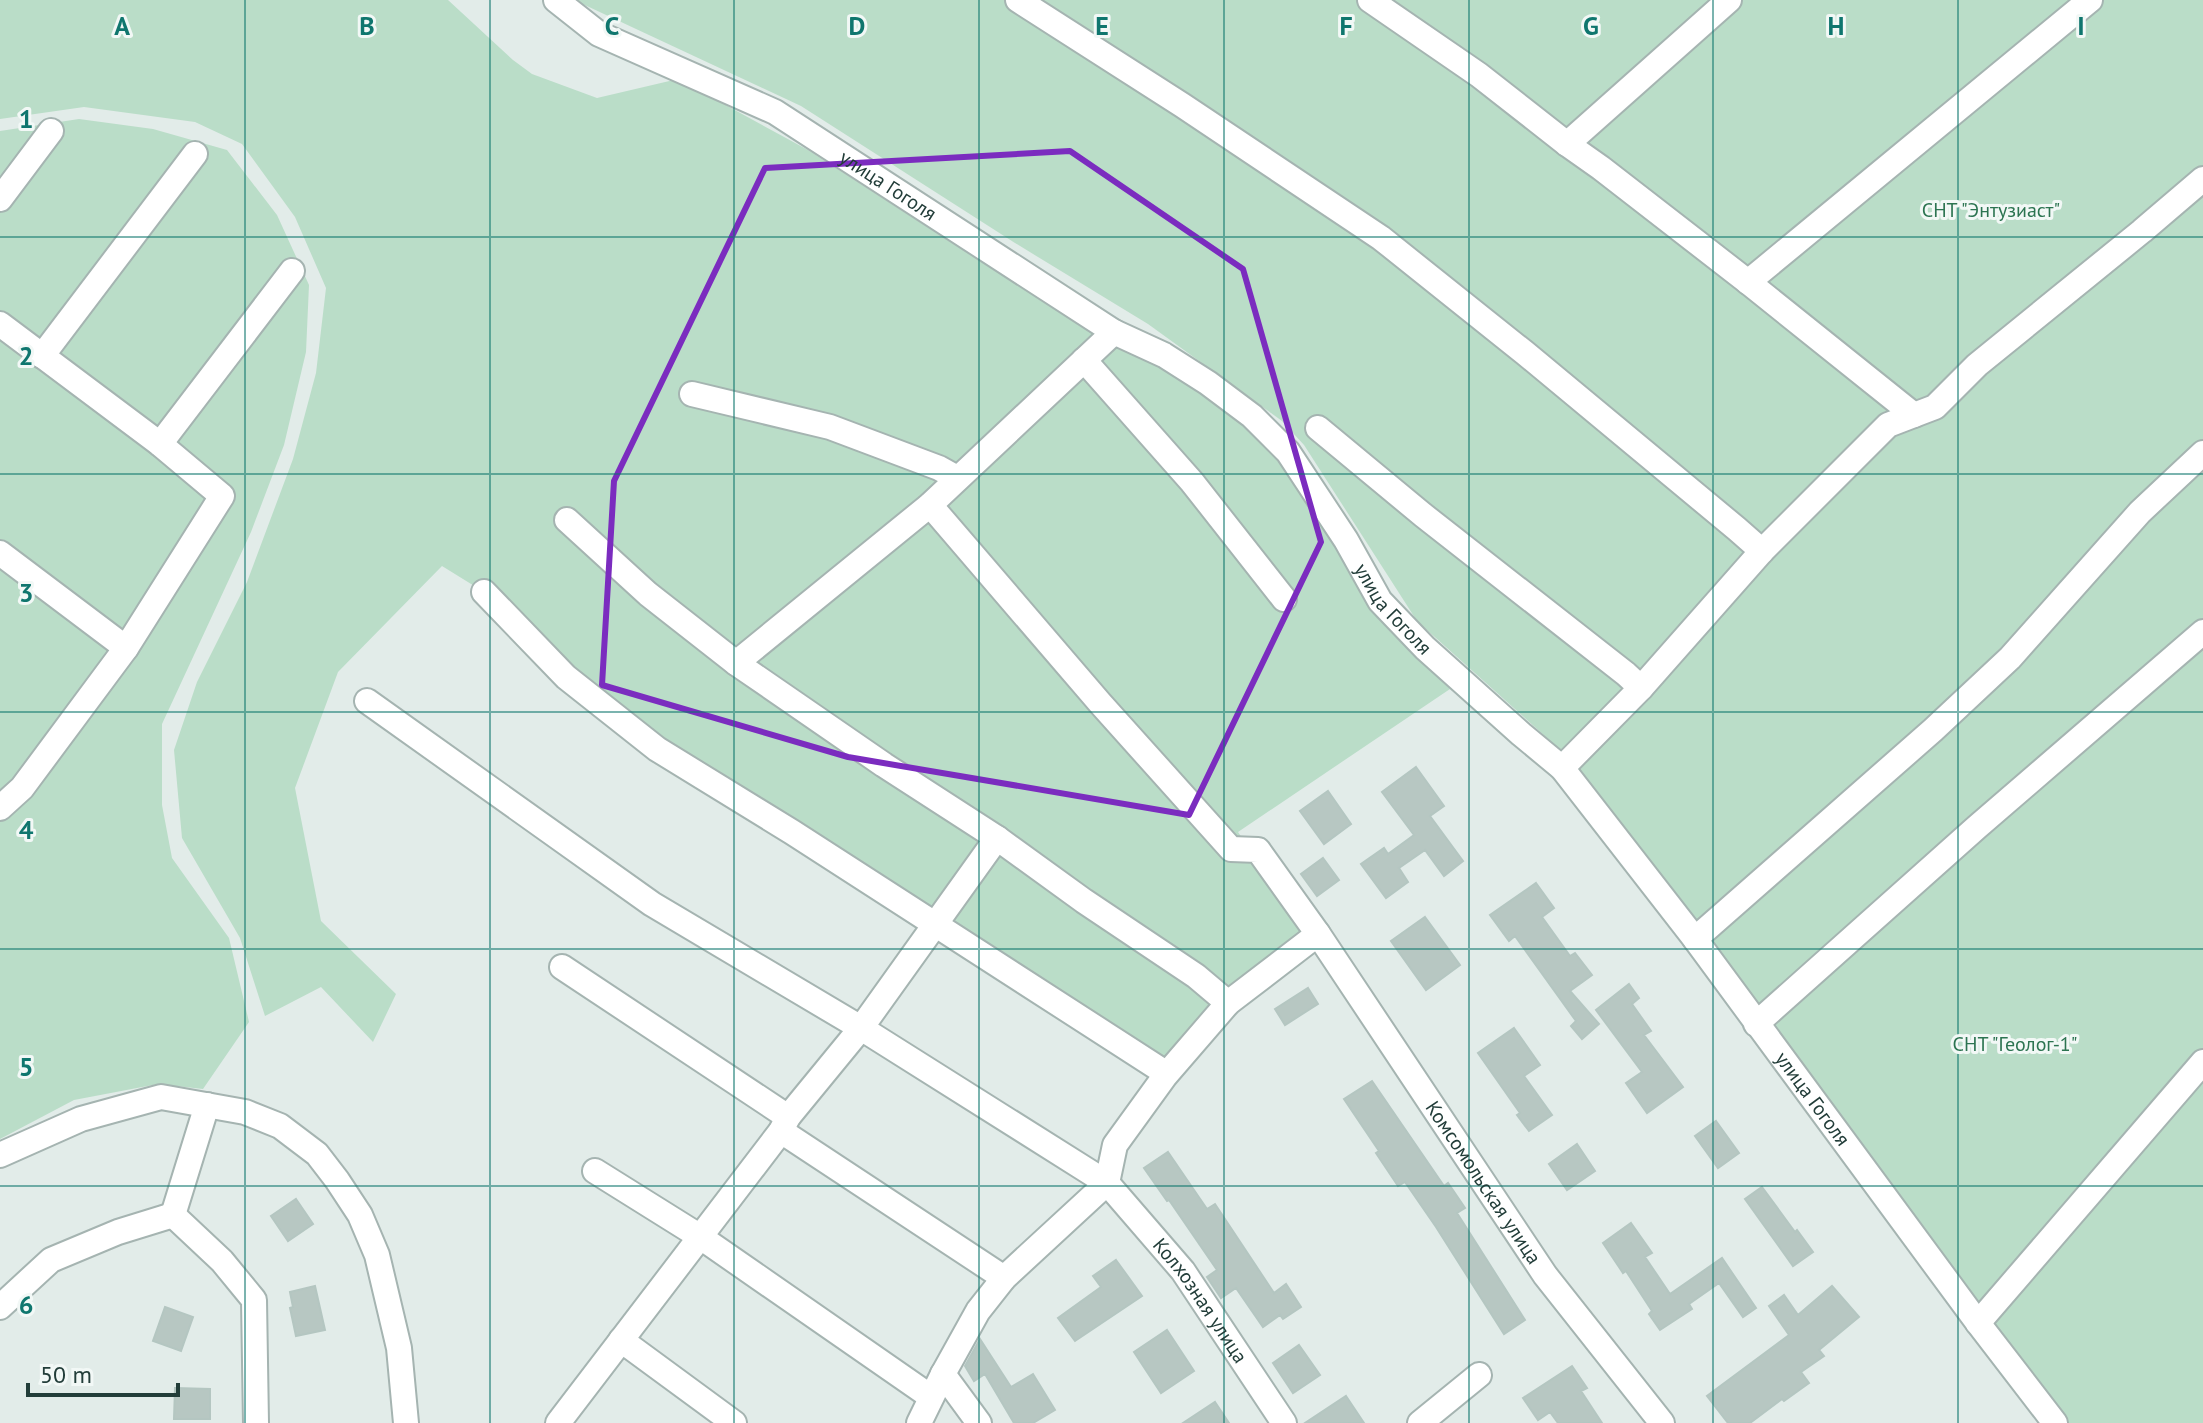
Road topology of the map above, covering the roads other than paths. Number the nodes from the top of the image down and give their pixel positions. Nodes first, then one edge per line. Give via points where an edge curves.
1 (556, 0) edge
2 (1018, 0) edge
3 (1370, 0) edge
4 (1729, 0) edge
5 (2090, 0) edge
6 (51, 131) dead end
7 (1567, 144) junction
8 (195, 154) dead end
9 (2203, 179) edge
10 (0, 199) edge
11 (292, 271) dead end
12 (1748, 282) junction
13 (0, 324) edge
14 (1114, 332) junction
15 (42, 356) junction
16 (1084, 360) junction
17 (692, 394) dead end
18 (1914, 415) junction
19 (1318, 428) dead end
20 (160, 444) junction
21 (2203, 453) edge
22 (957, 478) junction
23 (930, 505) junction
24 (567, 520) dead end
25 (1762, 551) junction
26 (0, 553) edge
27 (484, 592) dead end
28 (1284, 599) dead end
29 (2203, 632) edge
30 (126, 648) junction
31 (736, 663) junction
32 (1641, 688) junction
33 (367, 701) dead end
34 (1562, 768) junction
35 (0, 808) edge
36 (997, 838) junction
37 (935, 924) junction
38 (1318, 934) junction
39 (1695, 939) junction
40 (562, 967) dead end
41 (1228, 1003) junction
42 (1756, 1024) junction
43 (861, 1028) junction
44 (2203, 1062) edge
45 (1161, 1070) dead end
46 (207, 1105) junction
47 (784, 1124) junction
48 (0, 1155) edge
49 (595, 1171) dead end
50 (1107, 1183) junction
51 (173, 1215) junction
52 (699, 1236) junction
53 (1004, 1278) junction
54 (0, 1307) edge
55 (1978, 1323) junction
56 (621, 1340) junction
57 (943, 1374) junction
58 (1479, 1375) dead end
59 (931, 1397) junction
60 (256, 1423) edge
61 (406, 1423) edge
62 (558, 1423) edge
63 (734, 1423) edge
64 (919, 1423) edge
65 (979, 1423) edge
66 (1284, 1423) edge
67 (1420, 1423) edge
68 (1662, 1423) edge
69 (2055, 1423) edge

1 - 14 street, улица Гоголя via 599,34 775,112
2 - 25 street via 1381,238
3 - 7 street
4 - 7 street
5 - 12 street
6 - 10 street
7 - 12 street
8 - 15 street
9 - 18 street via 1977,365 1935,407
11 - 20 street
12 - 18 street
13 - 15 street
14 - 16 street
14 - 34 street, улица Гоголя via 1175,362 1252,416 1288,452 1380,601 1425,648
15 - 20 street
16 - 22 street
16 - 28 street via 1192,482
17 - 22 street via 830,427
18 - 25 street via 1888,425
19 - 32 street
20 - 30 street via 222,496
21 - 39 street via 2140,512 2010,658
22 - 23 street
23 - 31 street
23 - 38 street, Комсомольская улица via 1231,849 1258,850
24 - 31 street via 648,594
25 - 32 street
26 - 30 street
27 - 37 street via 566,677 657,749
29 - 42 street
30 - 35 street via 22,788
31 - 36 street
32 - 34 street
33 - 43 street, Колхозная улица via 652,904
34 - 39 street, улица Гоголя
36 - 37 street
36 - 41 street
37 - 43 street
37 - 45 street
38 - 41 street
38 - 68 street, Комсомольская улица via 1545,1275
39 - 42 street, улица Гоголя
40 - 47 street
41 - 50 street via 1115,1145
42 - 55 street, улица Гоголя
43 - 47 street
43 - 50 street, Колхозная улица
44 - 55 street
46 - 48 street via 161,1097 81,1119
46 - 51 street
46 - 61 street via 280,1126 317,1154 360,1215 377,1255 399,1348
47 - 52 street
47 - 53 street
49 - 52 street
50 - 53 street
50 - 66 street, Колхозная улица via 1183,1271
51 - 54 street via 51,1260
51 - 60 street via 254,1300
52 - 56 street
52 - 59 street
53 - 57 street via 978,1311
55 - 69 street, улица Гоголя
56 - 62 street
56 - 63 street
57 - 59 street
57 - 65 street
58 - 67 street
59 - 64 street

